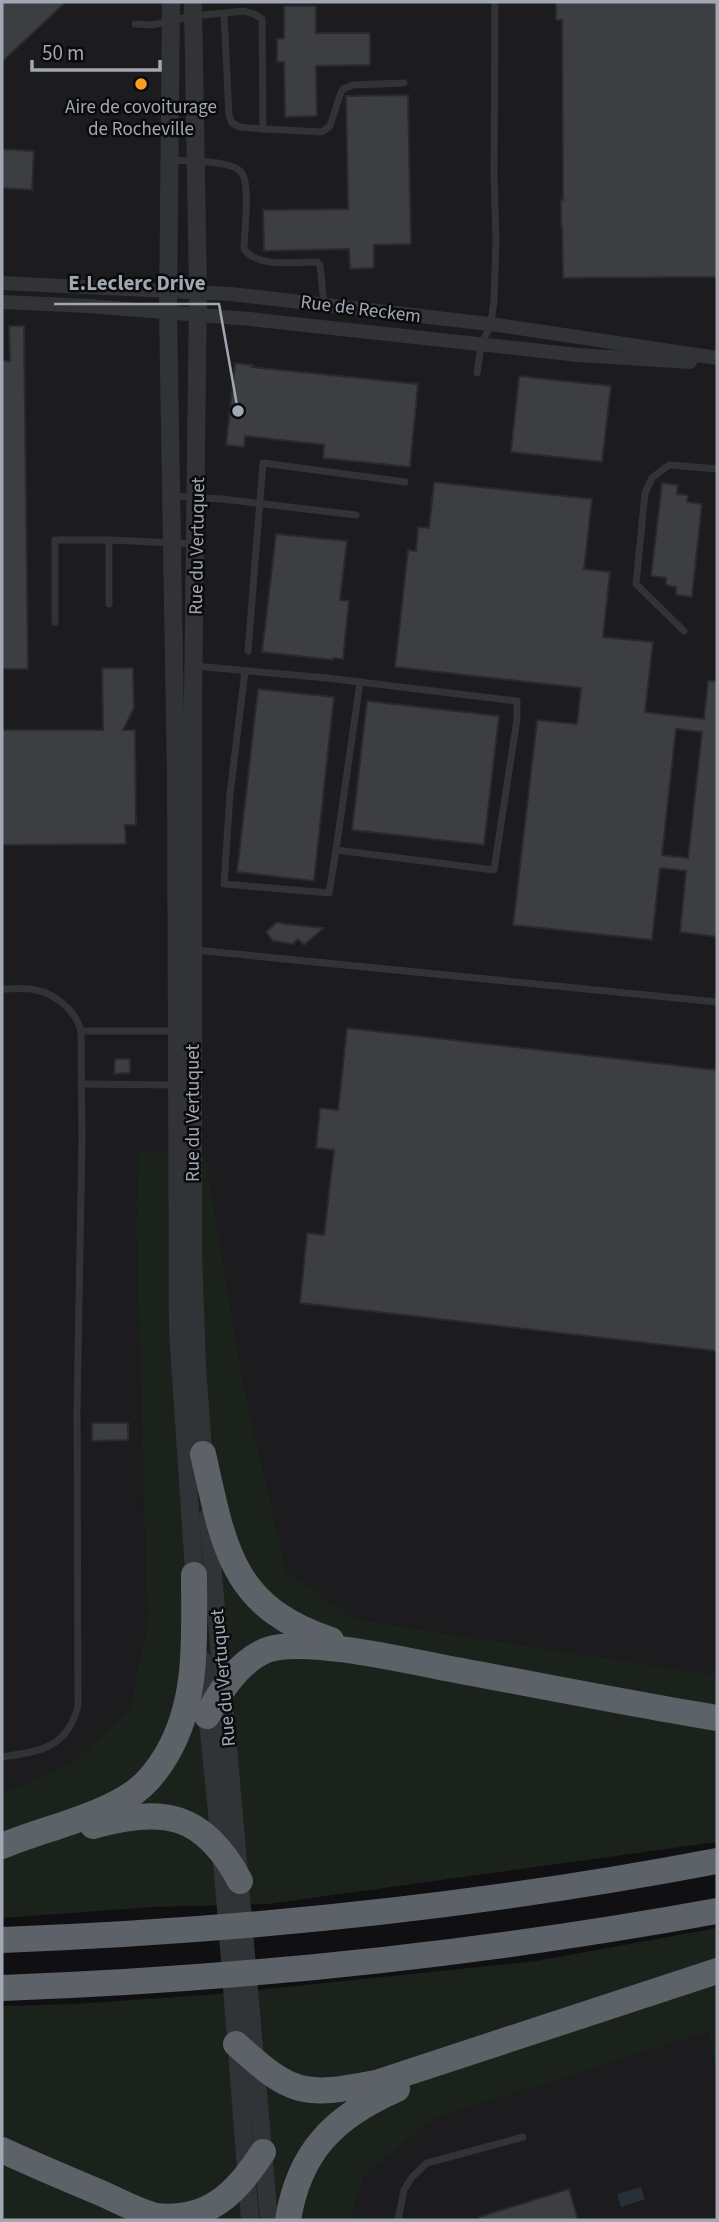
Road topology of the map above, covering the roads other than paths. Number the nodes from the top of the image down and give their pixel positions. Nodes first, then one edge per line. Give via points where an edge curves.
1 (171, 2) edge
2 (495, 2) edge
3 (193, 9) edge
4 (224, 14) junction
5 (171, 20) junction
6 (135, 24) dead end
7 (404, 83) dead end
8 (263, 129) junction
9 (170, 160) junction
10 (195, 162) junction
11 (2, 283) edge
12 (169, 290) junction
13 (198, 291) junction
14 (2, 302) edge
15 (324, 304) junction
16 (169, 312) junction
17 (198, 315) junction
18 (491, 324) junction
19 (481, 345) junction
20 (717, 361) edge
21 (477, 373) dead end
22 (717, 469) edge
23 (405, 482) dead end
24 (170, 496) junction
25 (197, 497) junction
26 (258, 504) junction
27 (356, 515) dead end
28 (109, 540) junction
29 (171, 543) junction
30 (196, 544) junction
31 (109, 604) dead end
32 (55, 622) dead end
33 (684, 631) dead end
34 (248, 651) dead end
35 (174, 666) junction
36 (194, 666) junction
37 (244, 671) junction
38 (360, 682) junction
39 (336, 850) junction
40 (185, 949) junction
41 (2, 989) edge
42 (717, 1002) edge
43 (81, 1031) junction
44 (184, 1031) junction
45 (81, 1084) junction
46 (184, 1085) junction
47 (203, 1454) junction
48 (194, 1575) junction
49 (380, 1656) junction
50 (223, 1689) junction
51 (207, 1716) junction
52 (717, 1718) edge
53 (2, 1757) edge
54 (2, 1847) edge
55 (220, 1850) junction
56 (717, 1861) edge
57 (232, 1883) junction
58 (717, 1910) edge
59 (2, 1940) edge
60 (717, 1971) edge
61 (2, 1988) edge
62 (243, 2017) junction
63 (474, 2052) junction
64 (245, 2053) junction
65 (523, 2137) dead end
66 (8, 2152) edge
67 (263, 2152) junction
68 (246, 2177) junction
69 (138, 2220) edge
70 (250, 2220) edge
71 (269, 2220) edge
72 (288, 2220) edge
73 (398, 2220) edge

1 - 5 street, Rue du Vertuquet
2 - 18 lane via 496,240
3 - 4 lane
3 - 5 lane
3 - 10 street, Rue du Vertuquet
4 - 8 lane via 229,115 240,127
4 - 8 lane via 244,11 262,19
5 - 6 lane
5 - 9 street, Rue du Vertuquet
7 - 8 lane via 343,89 330,126 322,132
9 - 10 lane
9 - 12 street, Rue du Vertuquet
10 - 13 street, Rue du Vertuquet
10 - 15 lane via 233,166 242,173 248,256 259,261 317,262
11 - 12 street, Rue de Reckem
12 - 13 street, Rue de Reckem
12 - 16 street, Rue du Vertuquet
13 - 15 street, Rue de Reckem
13 - 17 street, Rue du Vertuquet
14 - 16 street, Rue de Reckem
15 - 18 street, Rue de Reckem
16 - 17 street, Rue de Reckem
16 - 24 street, Rue du Vertuquet
17 - 19 street, Rue de Reckem
17 - 25 street, Rue du Vertuquet
18 - 19 lane
18 - 20 street, Rue de Reckem
19 - 20 street, Rue de Reckem
19 - 21 lane
22 - 33 lane via 669,465 652,478 645,493 636,584
23 - 26 lane via 262,463
24 - 25 lane
24 - 29 street, Rue du Vertuquet
25 - 26 lane
25 - 30 street, Rue du Vertuquet
26 - 27 lane
26 - 34 lane
28 - 29 lane
28 - 31 lane
28 - 32 lane via 55,540
29 - 30 lane
29 - 35 street, Rue du Vertuquet
30 - 36 street, Rue du Vertuquet
35 - 36 lane
35 - 40 street, Rue du Vertuquet
36 - 37 lane
36 - 40 street, Rue du Vertuquet
37 - 38 lane
37 - 39 lane via 224,884 329,893
38 - 39 lane
38 - 39 lane via 517,701 517,719 494,870
40 - 42 lane
40 - 44 street, Rue du Vertuquet
41 - 43 lane via 47,994 70,1010
43 - 44 lane
43 - 45 lane
44 - 46 street, Rue du Vertuquet
45 - 46 lane
45 - 53 lane via 76,1411 79,1698 73,1723 57,1742 36,1752
46 - 47 street, Rue du Vertuquet
46 - 48 street, Rue du Vertuquet via 178,1331
47 - 49 highway via 224,1539 253,1592 273,1613 298,1627
47 - 50 street, Rue du Vertuquet
48 - 51 street, Rue du Vertuquet
48 - 54 highway via 191,1689 177,1736 161,1764 127,1798
49 - 50 highway via 276,1647 246,1663
49 - 52 highway
50 - 51 highway
50 - 57 street, Rue du Vertuquet
51 - 55 street, Rue du Vertuquet
54 - 55 highway via 153,1815 187,1823
55 - 57 highway
56 - 59 highway via 512,1894 331,1916
57 - 62 street, Rue du Vertuquet
58 - 61 highway via 562,1936 334,1965
60 - 63 highway
62 - 64 street, Rue du Vertuquet
62 - 64 street, Rue du Vertuquet
63 - 64 highway via 331,2092 296,2089
63 - 72 highway via 382,2095 331,2128 303,2168
64 - 67 street, Rue du Vertuquet
64 - 68 street, Rue du Vertuquet
65 - 73 lane via 426,2163 404,2190
66 - 68 highway via 167,2219 191,2218 213,2209
66 - 69 highway
67 - 68 highway
67 - 71 street, Rue du Vertuquet
68 - 70 street, Rue du Vertuquet

